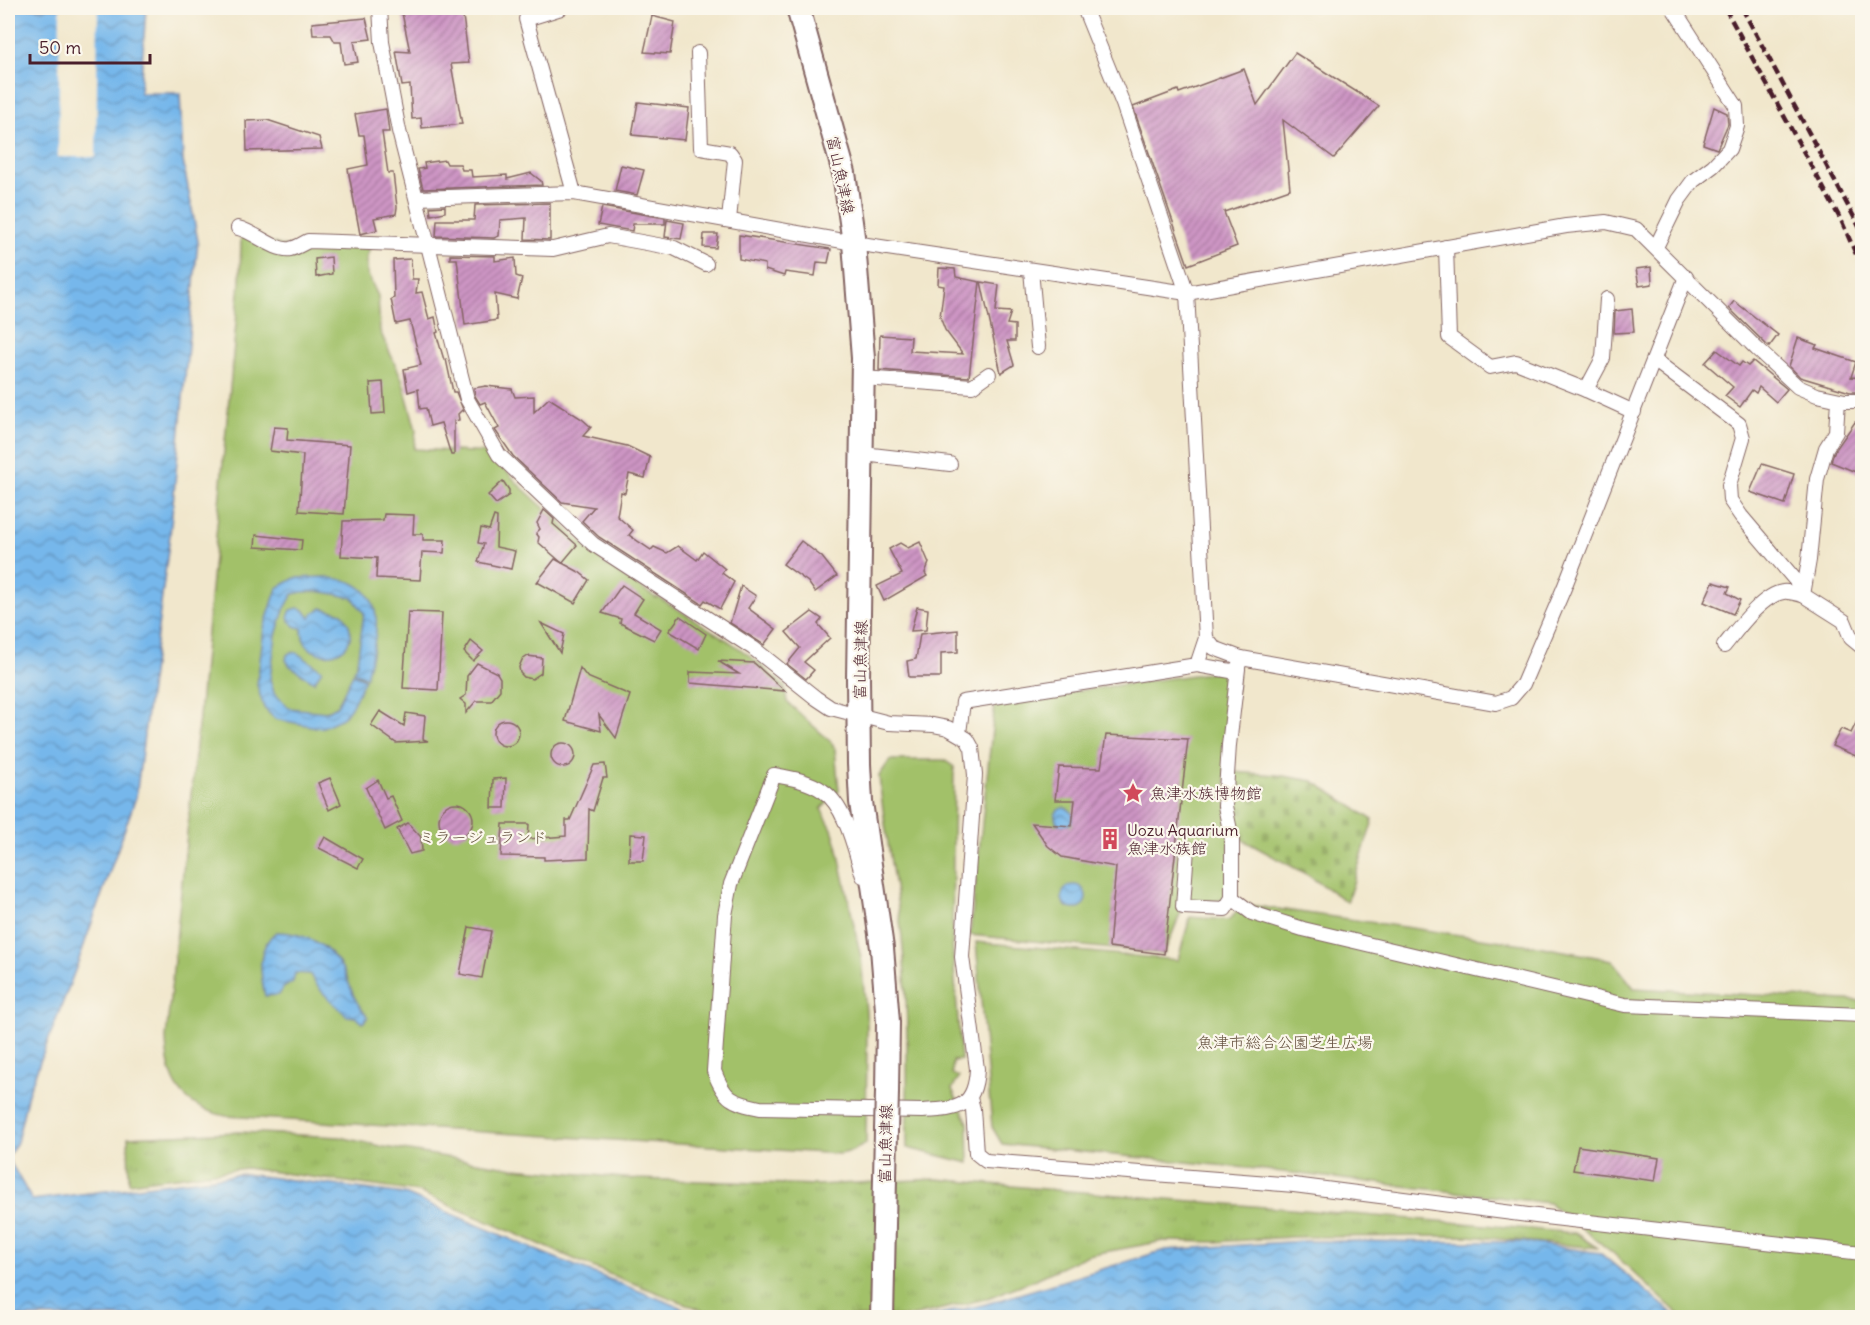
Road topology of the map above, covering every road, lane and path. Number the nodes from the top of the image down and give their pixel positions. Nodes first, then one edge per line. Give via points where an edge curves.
1 (380, 8) edge
2 (561, 8) edge
3 (798, 8) edge
4 (1084, 8) edge
5 (1674, 8) edge
6 (698, 53) dead end
7 (574, 193) junction
8 (417, 198) junction
9 (729, 220) junction
10 (238, 228) dead end
11 (854, 243) junction
12 (428, 245) junction
13 (1446, 247) junction
14 (1656, 247) junction
15 (706, 264) dead end
16 (1031, 270) junction
17 (1686, 277) junction
18 (1187, 293) junction
19 (1607, 299) dead end
20 (1038, 347) dead end
21 (1654, 360) junction
22 (989, 374) dead end
23 (863, 378) junction
24 (1586, 390) junction
25 (1838, 400) junction
26 (1863, 401) edge
27 (1634, 412) junction
28 (863, 454) junction
29 (950, 464) dead end
30 (1803, 595) junction
31 (1206, 638) junction
32 (1724, 646) dead end
33 (1863, 647) edge
34 (1239, 663) junction
35 (1197, 665) junction
36 (858, 715) junction
37 (959, 733) junction
38 (1187, 848) dead end
39 (1232, 898) junction
40 (881, 936) junction
41 (1863, 1014) edge
42 (970, 1098) junction
43 (1863, 1253) edge
44 (882, 1317) edge

1 - 8 street via 382,42 399,131
2 - 7 street via 526,19
3 - 11 main road, 富山魚津線 via 844,173
4 - 18 street via 1123,104
5 - 14 street via 1736,106 1737,126 1729,149 1693,181 1679,200
6 - 9 street via 701,148 730,153 735,160
7 - 8 street
7 - 9 street
8 - 12 street
9 - 11 street
10 - 12 street via 289,249 308,242
11 - 16 street
11 - 23 main road, 富山魚津線
12 - 15 street via 553,249 608,237 674,248
12 - 36 street via 467,399 499,455 593,544 753,648 831,708
13 - 14 street via 1606,222 1636,229
13 - 18 street
13 - 24 street via 1449,337 1490,367 1516,362
14 - 17 street
16 - 18 street
16 - 20 street
17 - 21 street
17 - 25 street via 1798,387
18 - 31 street
19 - 24 street via 1603,358
21 - 27 street
21 - 30 street via 1739,424 1743,438 1729,485 1731,500 1797,582
22 - 23 street via 972,386
23 - 28 main road, 富山魚津線
24 - 27 street
25 - 26 street
25 - 30 street via 1836,432 1826,448 1817,479
27 - 34 street via 1523,684 1511,698 1496,703
28 - 29 street
28 - 36 main road, 富山魚津線
30 - 32 street via 1783,592 1770,598 1753,611
30 - 33 street via 1844,621 1851,638
31 - 34 street via 1214,648
31 - 35 street
34 - 35 street via 1231,671
34 - 39 street via 1226,806 1232,840
35 - 37 street via 963,702
36 - 37 street via 890,723 933,725
36 - 40 main road, 富山魚津線 via 861,802
37 - 42 street via 972,748 975,775 962,957 977,1070 976,1088
38 - 39 street via 1183,907 1225,909
39 - 41 street via 1252,913 1303,929 1625,1005
40 - 42 street via 857,857 834,801 811,784 774,775 731,884 725,915 714,1071 721,1089 735,1102 760,1108 948,1110
40 - 44 main road, 富山魚津線, bridge via 888,1022
42 - 43 street via 976,1153 986,1161 1294,1185

